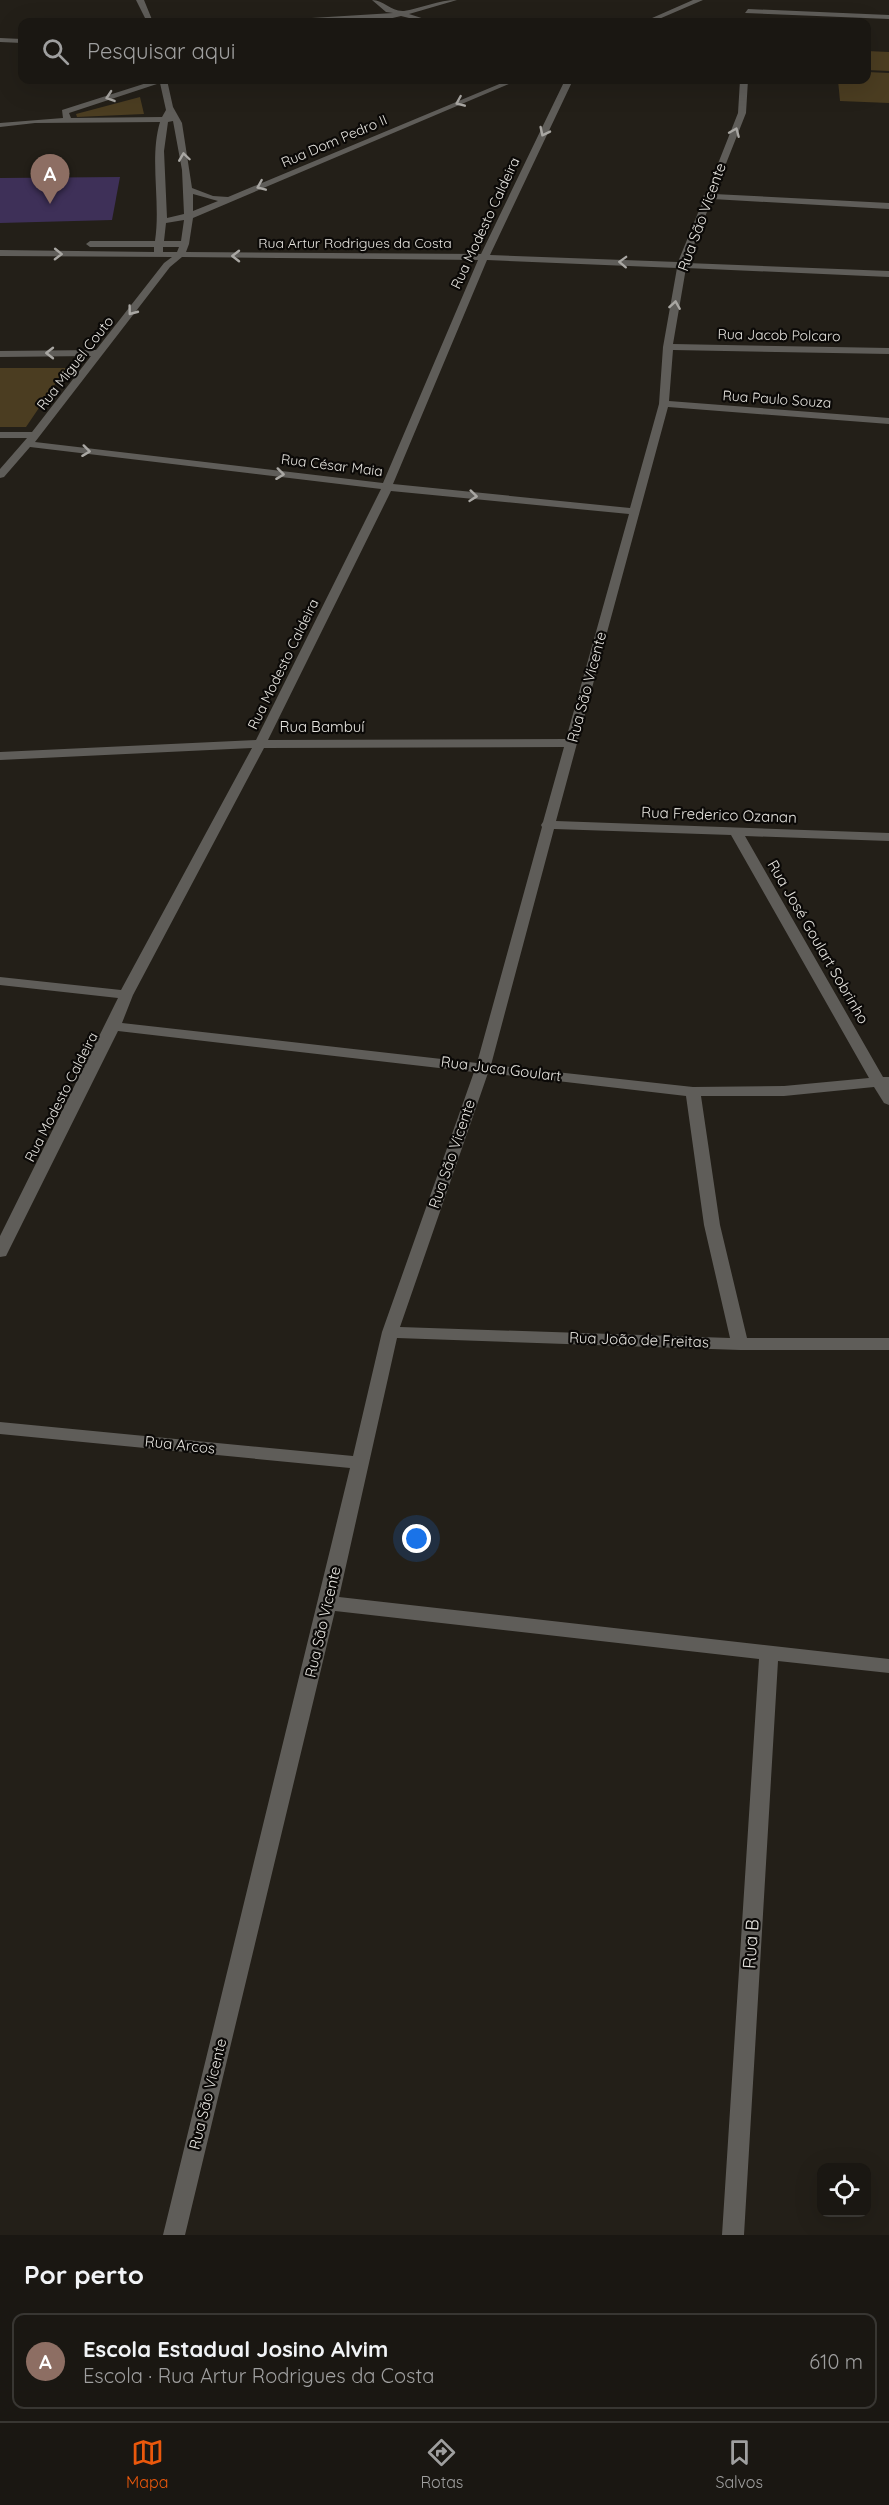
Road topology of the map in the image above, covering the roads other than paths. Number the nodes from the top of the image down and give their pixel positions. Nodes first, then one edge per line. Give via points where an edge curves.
1 (141, 0) edge
2 (376, 0) edge
3 (453, 0) edge
4 (699, 0) edge
5 (747, 0) edge
6 (748, 11) junction
7 (400, 14) junction
8 (390, 16) junction
9 (889, 17) edge
10 (148, 18) edge
11 (353, 18) edge
12 (383, 18) edge
13 (416, 18) edge
14 (656, 18) edge
15 (747, 18) edge
16 (0, 40) edge
17 (18, 41) edge
18 (152, 84) edge
19 (164, 84) edge
20 (504, 84) edge
21 (567, 84) edge
22 (744, 84) edge
23 (169, 109) junction
24 (66, 116) junction
25 (177, 119) junction
26 (164, 120) junction
27 (0, 125) edge
28 (188, 192) junction
29 (161, 195) junction
30 (707, 196) junction
31 (230, 199) junction
32 (889, 206) edge
33 (189, 216) junction
34 (162, 221) junction
35 (0, 244) edge
36 (158, 244) junction
37 (185, 244) junction
38 (0, 253) edge
39 (158, 255) junction
40 (180, 255) junction
41 (484, 257) junction
42 (682, 264) junction
43 (167, 265) junction
44 (889, 274) edge
45 (668, 346) junction
46 (889, 351) edge
47 (100, 353) junction
48 (0, 354) edge
49 (664, 404) junction
50 (889, 422) edge
51 (0, 435) edge
52 (32, 440) junction
53 (0, 475) edge
54 (387, 487) junction
55 (633, 511) junction
56 (572, 743) junction
57 (260, 744) junction
58 (0, 756) edge
59 (547, 825) junction
60 (736, 832) junction
61 (889, 837) edge
62 (0, 981) edge
63 (126, 995) junction
64 (113, 1026) junction
65 (483, 1067) junction
66 (884, 1081) edge
67 (693, 1092) junction
68 (889, 1100) edge
69 (0, 1252) edge
70 (390, 1332) junction
71 (740, 1344) junction
72 (889, 1344) edge
73 (0, 1428) edge
74 (360, 1463) junction
75 (328, 1603) junction
76 (769, 1653) junction
77 (889, 1666) edge
78 (174, 2235) edge
79 (733, 2235) edge

1 - 10 street
2 - 7 street
3 - 7 street
4 - 14 street
5 - 6 street
6 - 9 street
6 - 15 street
7 - 8 street
7 - 13 street
8 - 11 street
8 - 12 street
16 - 17 street
18 -> 24 street
19 - 23 street
20 -> 31 street, Rua Dom Pedro II
21 -> 41 street, Rua Modesto Caldeira
30 -> 22 street, Rua São Vicente via 742,113
23 - 25 street
23 - 26 street
24 - 26 street
24 - 27 street
25 - 26 street
28 -> 25 street, Rua Miguel Couto
26 - 29 street
28 - 29 street via 176,198
28 - 31 street
28 - 33 street, Rua Miguel Couto
29 - 34 street
30 - 32 street
30 - 42 street, Rua São Vicente
31 - 33 street, Rua Dom Pedro II
33 - 34 street, Rua Dom Pedro II
33 - 37 street, Rua Miguel Couto
34 - 36 street
35 - 36 street
36 - 37 street
36 - 39 street
36 - 40 street
37 - 40 street, Rua Miguel Couto
38 -> 39 street, Rua Artur Rodrigues da Costa
39 - 40 street, Rua Artur Rodrigues da Costa
39 - 43 street
41 -> 40 street, Rua Artur Rodrigues da Costa
40 - 43 street, Rua Miguel Couto
42 -> 41 street, Rua Artur Rodrigues da Costa
41 - 54 street, Rua Modesto Caldeira
42 - 44 street, Rua Artur Rodrigues da Costa
45 -> 42 street, Rua São Vicente
43 -> 47 street, Rua Miguel Couto
45 - 46 street, Rua Jacob Polcaro
45 - 49 street, Rua São Vicente
47 -> 48 street
47 - 52 street, Rua Miguel Couto
49 - 50 street, Rua Paulo Souza
49 - 55 street, Rua São Vicente
51 - 52 street, Rua César Maia
52 - 53 street, Rua Miguel Couto
52 -> 54 street, Rua César Maia
54 -> 55 street, Rua César Maia
54 - 57 street, Rua Modesto Caldeira
55 - 56 street, Rua São Vicente
56 - 57 street, Rua Bambuí
56 - 59 street, Rua São Vicente
57 - 58 street, Rua Bambuí
57 - 63 street, Rua Modesto Caldeira
59 - 60 street, Rua Frederico Ozanan
59 - 65 street, Rua São Vicente
60 - 61 street, Rua Frederico Ozanan
60 - 66 street, Rua José Goulart Sobrinho
62 - 63 street
63 - 64 street, Rua Modesto Caldeira
64 - 65 street, Rua Juca Goulart
64 - 69 street, Rua Modesto Caldeira
65 - 67 street, Rua Juca Goulart
65 - 70 street, Rua São Vicente
66 - 67 street, Rua Juca Goulart via 784,1091
66 - 68 street, Rua José Goulart Sobrinho
67 - 71 street via 712,1225
70 - 71 street, Rua João de Freitas
70 - 74 street, Rua São Vicente
71 - 72 street, Rua João de Freitas
73 - 74 street, Rua Arcos
74 - 75 street, Rua São Vicente
75 - 76 street
75 - 78 street, Rua São Vicente
76 - 77 street
76 - 79 street, Rua B

